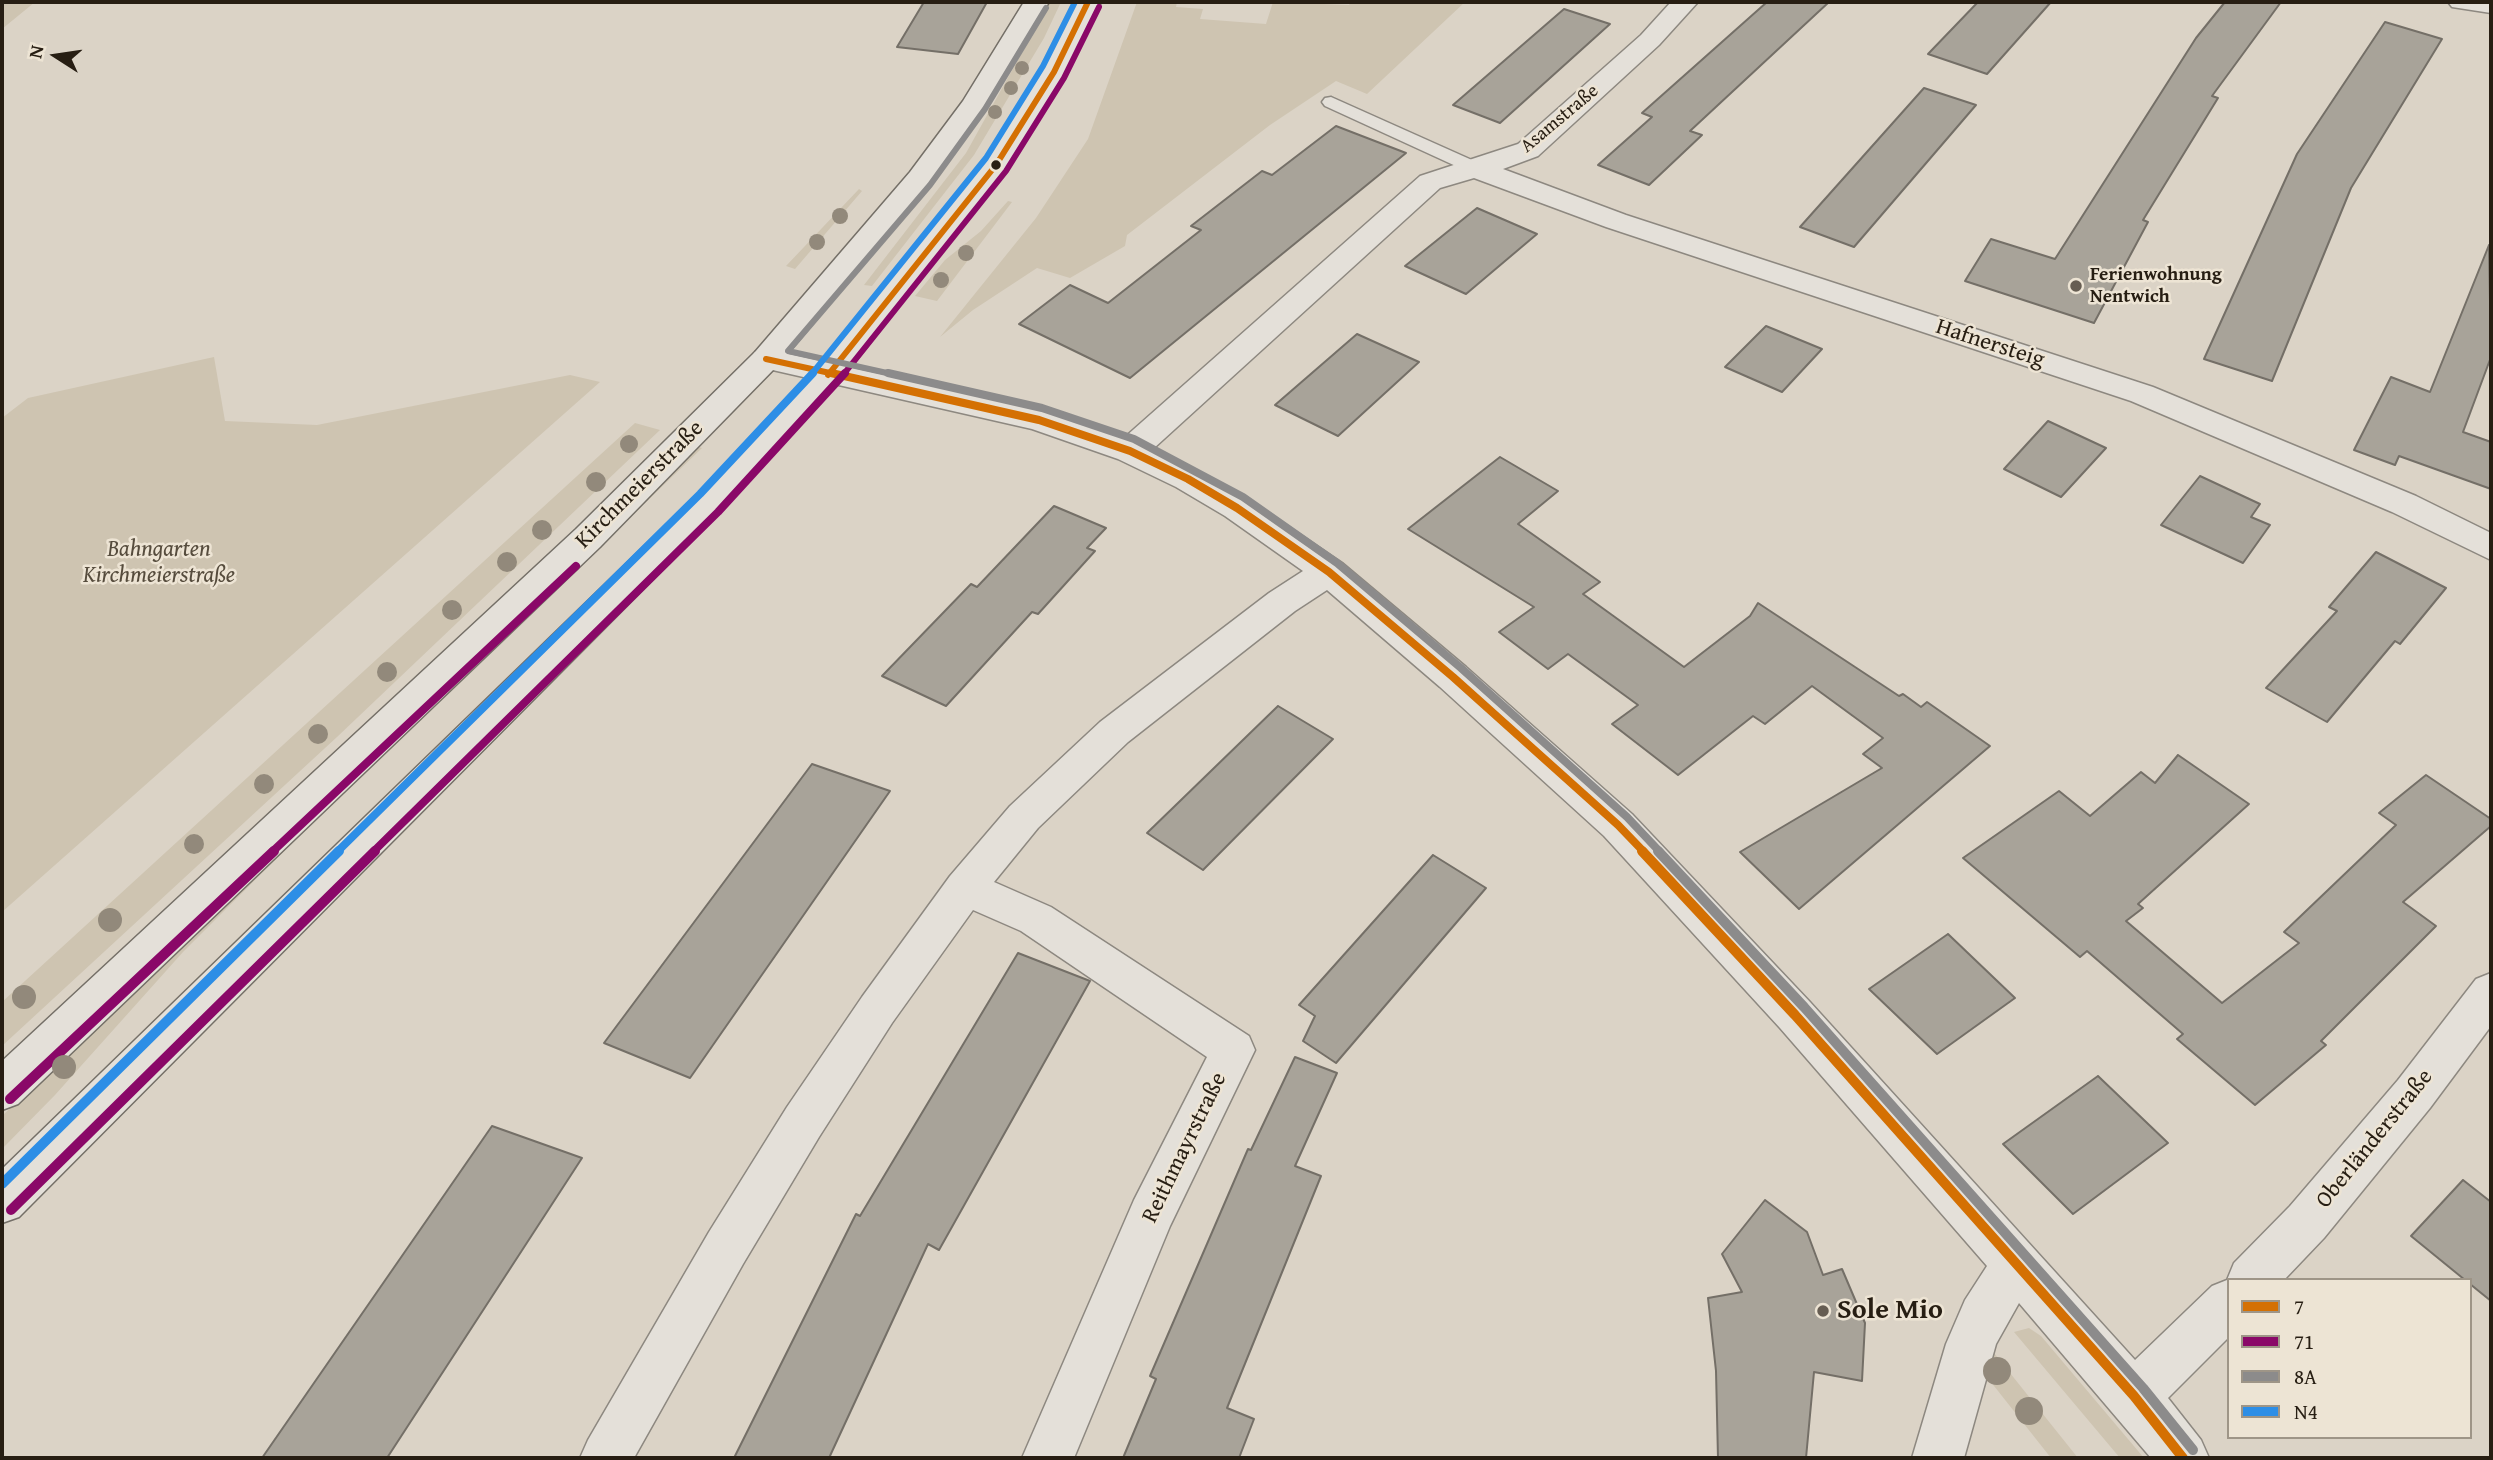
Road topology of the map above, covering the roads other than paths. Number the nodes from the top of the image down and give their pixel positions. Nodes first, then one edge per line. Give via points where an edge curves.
1 (1036, 2) edge
2 (1088, 2) edge
3 (1685, 2) edge
4 (2461, 2) edge
5 (2491, 6) edge
6 (1331, 102) dead end
7 (1477, 169) junction
8 (766, 359) junction
9 (828, 374) junction
10 (1130, 452) junction
11 (2491, 548) edge
12 (1329, 572) junction
13 (965, 888) junction
14 (2491, 992) edge
15 (2, 1090) edge
16 (2, 1201) edge
17 (2015, 1265) junction
18 (2253, 1278) edge
19 (2227, 1305) edge
20 (2134, 1396) junction
21 (606, 1458) edge
22 (1048, 1458) edge
23 (1938, 1458) edge
24 (2183, 1458) edge

1 - 8 street, Kirchmeierstraße via 965,118 920,178
2 - 9 street via 1054,72 996,165
3 - 7 street, Asamstraße via 1650,40 1528,150
4 - 5 street
6 - 7 lane
7 - 10 street, Asamstraße via 1430,182
7 - 11 street, Hafnersteig via 1616,221 2142,394 2404,504
8 - 9 street
8 - 15 street, Kirchmeierstraße via 588,538
9 - 10 street via 1039,419
9 - 16 street via 709,503
10 - 12 street via 1237,508
12 - 13 street via 1282,601 1114,732 1024,817
12 - 17 street via 1618,825
13 - 21 street via 803,1122
13 - 22 street, Reithmayrstraße via 1036,919 1233,1050 1151,1216
14 - 18 street, Oberländerstraße via 2414,1094 2307,1222
17 - 20 street
17 - 23 street via 1971,1344
19 - 20 street
20 - 24 street

